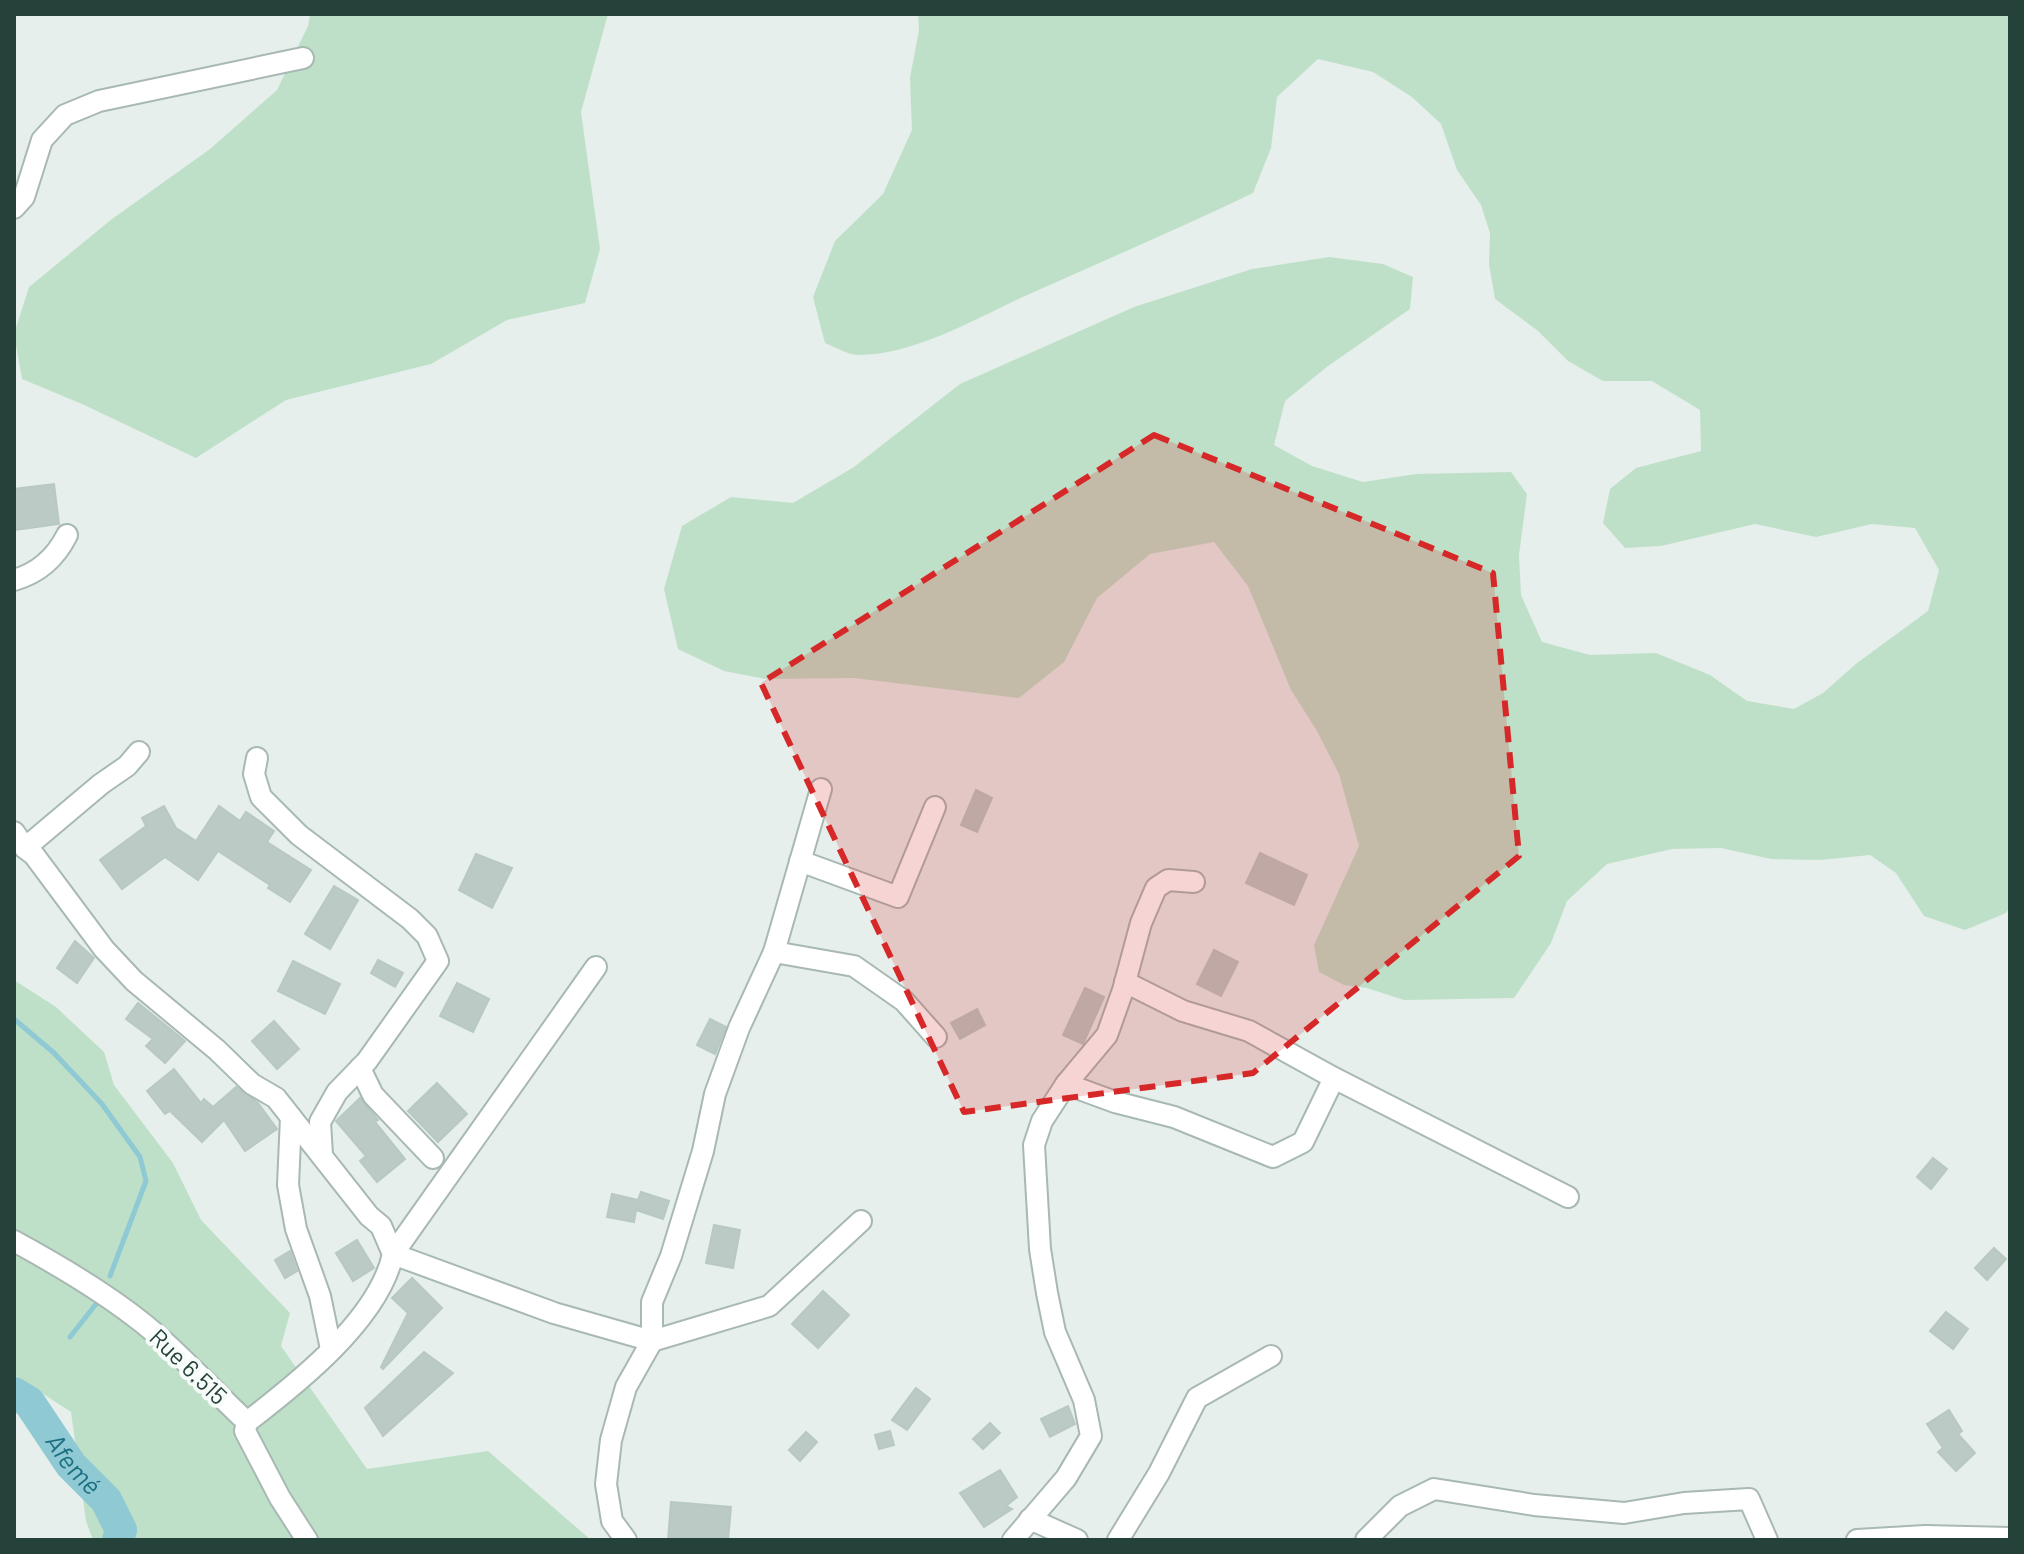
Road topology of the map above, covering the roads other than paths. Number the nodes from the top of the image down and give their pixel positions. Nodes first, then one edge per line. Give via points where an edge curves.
1 (303, 58) dead end
2 (14, 208) edge
3 (67, 535) dead end
4 (14, 580) edge
5 (139, 752) dead end
6 (257, 758) dead end
7 (821, 789) dead end
8 (935, 807) dead end
9 (20, 840) edge
10 (800, 861) junction
11 (1194, 882) dead end
12 (774, 952) junction
13 (596, 967) dead end
14 (1125, 982) junction
15 (936, 1037) dead end
16 (360, 1068) junction
17 (1334, 1078) junction
18 (1066, 1084) junction
19 (291, 1117) junction
20 (322, 1155) junction
21 (433, 1158) dead end
22 (1568, 1197) dead end
23 (861, 1221) dead end
24 (14, 1241) edge
25 (393, 1254) junction
26 (652, 1341) junction
27 (331, 1349) junction
28 (1271, 1356) dead end
29 (247, 1422) junction
30 (1030, 1519) junction
31 (2010, 1538) edge
32 (1871, 1539) edge
33 (307, 1540) edge
34 (626, 1540) edge
35 (1013, 1540) edge
36 (1077, 1540) edge
37 (1118, 1540) edge
38 (1366, 1540) edge
39 (1767, 1540) edge

1 - 2 street via 99,101 65,115 42,140 24,197
3 - 4 street via 57,555
5 - 9 street via 127,766
6 - 16 street via 254,774 261,797 299,835 410,919 427,936 438,961
7 - 10 street
8 - 10 street via 898,897
9 - 19 street via 134,981 252,1084 276,1098
10 - 12 street
11 - 14 street via 1168,880 1156,888
12 - 15 street via 854,966 904,1001
12 - 26 street via 715,1094 671,1256 652,1302
13 - 25 street
14 - 17 street via 1183,1011 1249,1031
14 - 18 street via 1107,1035
16 - 20 street via 337,1092 320,1122
16 - 21 street via 373,1095
17 - 18 street via 1303,1142 1273,1157 1174,1117
17 - 22 street
18 - 30 street via 1036,1135 1035,1193 1055,1332 1084,1400 1091,1436 1066,1478
19 - 20 street
19 - 27 street via 288,1185
20 - 25 street via 381,1226
23 - 26 street via 769,1306
24 - 29 street, Rue 6.515 via 89,1283 146,1326
25 - 26 street via 554,1313
25 - 27 street via 371,1305
26 - 34 street via 626,1387 611,1440 606,1484 612,1521
27 - 29 street
28 - 37 street via 1197,1398
29 - 33 street, Rue 6.515 via 245,1431
30 - 35 street
30 - 36 street
31 - 32 street
38 - 39 street via 1400,1506 1434,1489 1624,1513 1749,1499

